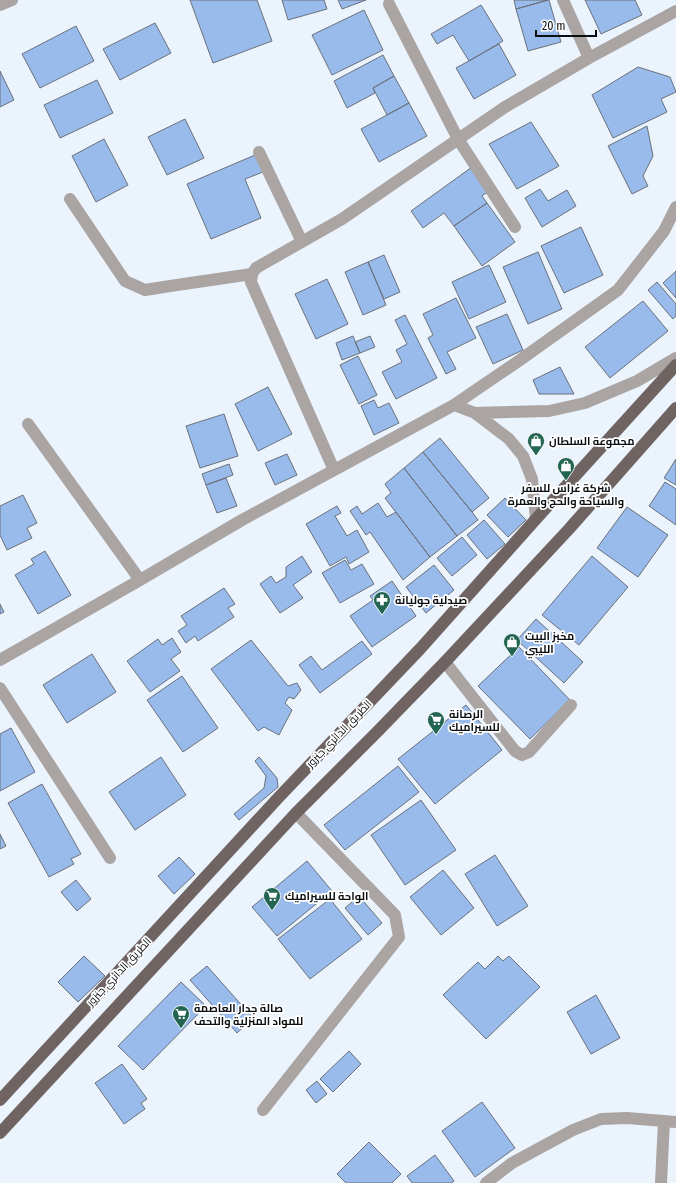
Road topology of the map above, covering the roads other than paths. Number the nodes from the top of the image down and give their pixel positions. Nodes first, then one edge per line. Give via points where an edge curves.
1 (12, 0) edge
2 (563, 0) edge
3 (0, 4) edge
4 (389, 4) dead end
5 (676, 11) edge
6 (589, 58) junction
7 (458, 139) junction
8 (259, 152) dead end
9 (70, 199) dead end
10 (676, 207) edge
11 (515, 227) dead end
12 (302, 242) junction
13 (252, 274) junction
14 (676, 358) edge
15 (676, 365) edge
16 (454, 405) junction
17 (676, 408) edge
18 (475, 413) junction
19 (28, 424) dead end
20 (334, 470) junction
21 (536, 519) junction
22 (140, 580) junction
23 (0, 660) edge
24 (445, 662) junction
25 (0, 688) edge
26 (572, 705) dead end
27 (296, 813) junction
28 (110, 858) dead end
29 (0, 1100) edge
30 (263, 1110) dead end
31 (670, 1121) edge
32 (0, 1133) edge
33 (486, 1183) edge
34 (661, 1183) edge

1 - 3 street
2 - 6 street
4 - 7 street
5 - 6 street
6 - 7 street via 505,107
7 - 11 street
7 - 12 street via 342,219
8 - 12 street
9 - 13 street via 125,281 145,290
10 - 16 street via 664,231 618,290
12 - 13 street via 256,268
13 - 20 street via 251,282
14 - 18 street via 637,381 585,403 549,411
15 - 21 main road, الطريق الدائري جنزور
16 - 18 street
16 - 20 street
17 - 24 main road, الطريق الدائري جنزور via 569,529
18 - 21 street via 509,439 523,456 532,478
19 - 22 street
20 - 22 street
21 - 29 main road, الطريق الدائري جنزور via 420,649 279,797
22 - 23 street
24 - 26 street via 515,750 522,754 529,752
24 - 27 main road, الطريق الدائري جنزور
25 - 28 street
27 - 30 street via 395,915 399,937
27 - 32 main road, الطريق الدائري جنزور
31 - 33 street via 601,1119 573,1130 512,1163
31 - 34 street

